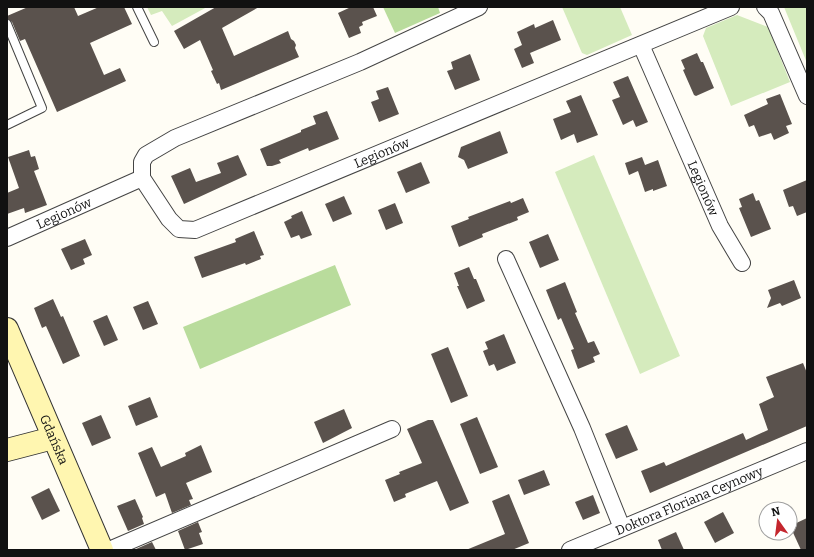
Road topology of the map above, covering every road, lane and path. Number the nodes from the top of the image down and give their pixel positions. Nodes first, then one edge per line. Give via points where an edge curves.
1 (137, 7) edge
2 (479, 7) edge
3 (731, 7) edge
4 (764, 7) edge
5 (7, 24) edge
6 (154, 42) dead end
7 (641, 45) junction
8 (807, 96) edge
9 (7, 125) edge
10 (142, 178) junction
11 (7, 238) edge
12 (506, 259) dead end
13 (742, 264) dead end
14 (7, 329) edge
15 (392, 429) dead end
16 (53, 438) junction
17 (7, 450) edge
18 (807, 451) edge
19 (622, 528) junction
20 (102, 550) edge
21 (109, 550) edge
22 (570, 550) edge

1 - 6 lane
2 - 10 street via 360,62 176,138 146,155 142,162
3 - 7 street, Legionów
4 - 8 street via 771,13
5 - 9 lane via 42,108
7 - 10 street, Legionów via 195,230 179,229 169,219
7 - 13 street, Legionów via 720,226
10 - 11 street, Legionów
12 - 19 street via 582,428
14 - 16 main road, Gdańska
15 - 21 street
16 - 17 main road
16 - 20 main road, Gdańska
18 - 19 street, Doktora Floriana Ceynowy
19 - 22 street, Doktora Floriana Ceynowy

